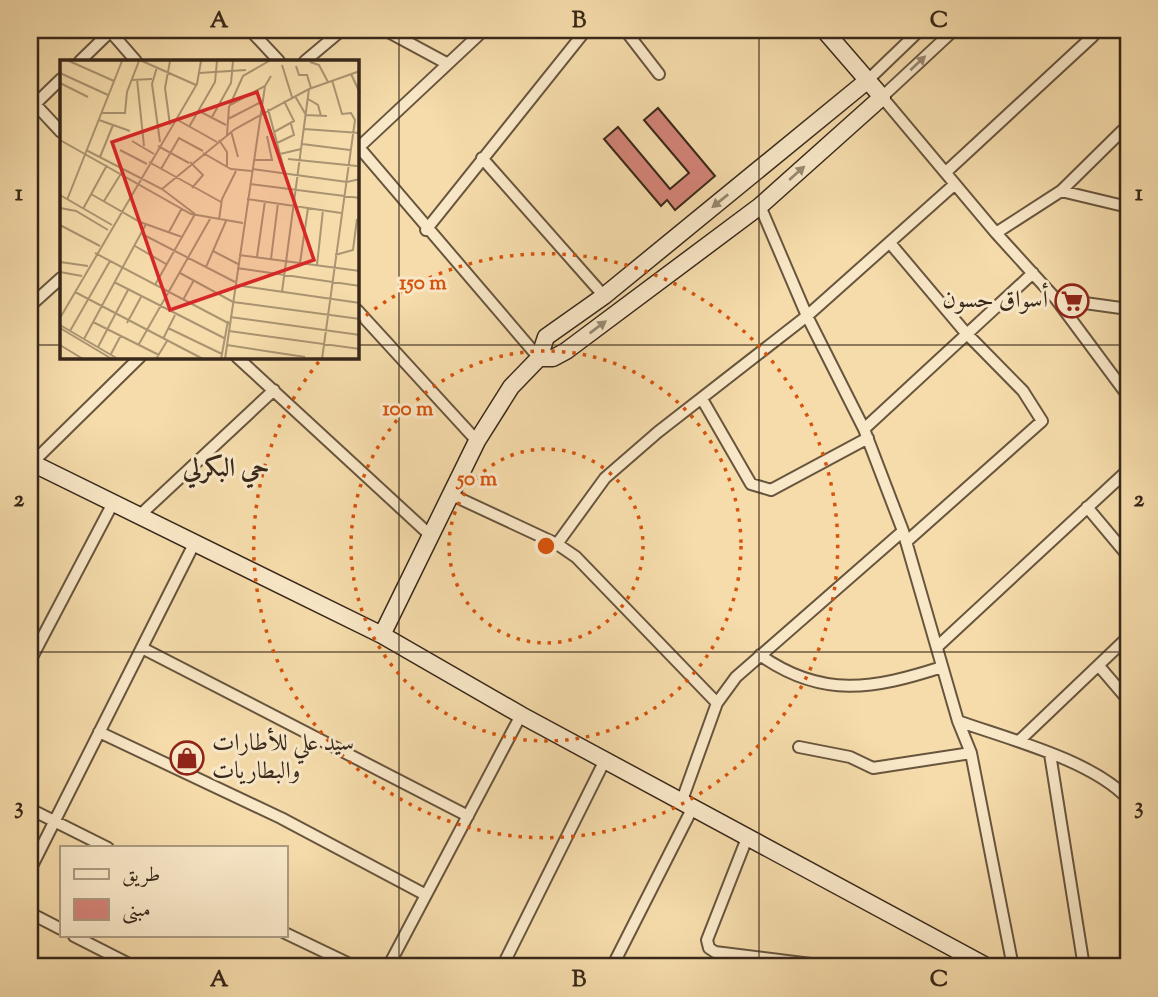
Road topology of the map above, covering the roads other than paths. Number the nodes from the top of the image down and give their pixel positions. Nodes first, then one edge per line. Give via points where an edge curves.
1 (110, 30) edge
2 (250, 30) edge
3 (342, 30) edge
4 (384, 30) edge
5 (484, 30) edge
6 (625, 30) edge
7 (824, 30) edge
8 (920, 30) edge
9 (954, 30) edge
10 (578, 32) edge
11 (1093, 36) dead end
12 (81, 60) edge
13 (135, 60) edge
14 (278, 60) edge
15 (306, 60) edge
16 (448, 64) junction
17 (659, 74) dead end
18 (60, 80) edge
19 (868, 80) junction
20 (883, 97) junction
21 (32, 107) edge
22 (1123, 130) dead end
23 (60, 131) edge
24 (359, 146) edge
25 (359, 148) edge
26 (482, 158) junction
27 (946, 172) junction
28 (955, 184) junction
29 (1061, 191) junction
30 (760, 206) junction
31 (1128, 206) edge
32 (426, 230) junction
33 (996, 233) junction
34 (891, 243) junction
35 (1032, 273) junction
36 (60, 279) edge
37 (604, 296) junction
38 (1056, 299) junction
39 (30, 306) edge
40 (1128, 309) edge
41 (359, 312) edge
42 (807, 316) junction
43 (965, 332) junction
44 (539, 358) junction
45 (138, 359) edge
46 (239, 359) edge
47 (274, 390) junction
48 (1128, 395) edge
49 (702, 399) junction
50 (866, 433) junction
51 (477, 441) junction
52 (31, 463) edge
53 (1128, 470) edge
54 (452, 495) junction
55 (113, 503) junction
56 (1087, 507) junction
57 (139, 516) junction
58 (430, 535) junction
59 (904, 537) junction
60 (194, 544) junction
61 (556, 544) junction
62 (1128, 556) edge
63 (382, 635) junction
64 (1128, 637) edge
65 (937, 647) junction
66 (142, 648) junction
67 (760, 655) junction
68 (30, 662) edge
69 (1099, 666) junction
70 (942, 667) junction
71 (1128, 700) edge
72 (717, 703) junction
73 (521, 715) junction
74 (958, 721) junction
75 (99, 732) junction
76 (1019, 741) junction
77 (799, 747) dead end
78 (971, 753) junction
79 (1050, 754) junction
80 (605, 760) junction
81 (1128, 799) edge
82 (687, 806) junction
83 (30, 809) edge
84 (468, 816) junction
85 (54, 822) junction
86 (747, 838) junction
87 (104, 846) edge
88 (30, 870) edge
89 (426, 895) junction
90 (30, 913) edge
91 (60, 928) edge
92 (287, 934) edge
93 (76, 937) edge
94 (135, 967) edge
95 (356, 967) edge
96 (388, 967) edge
97 (502, 967) edge
98 (612, 967) edge
99 (835, 967) edge
100 (988, 967) edge
101 (1013, 967) edge
102 (1084, 967) edge

1 - 12 street
1 - 13 street
2 - 14 street
3 - 15 street
4 - 16 street
5 - 16 street
6 - 17 street
7 - 19 street
8 - 19 street
20 -> 9 street
10 - 26 street
11 - 27 street
16 - 24 street
18 - 21 street
19 - 20 street
19 -> 37 street
20 - 27 street
30 -> 20 street
21 - 23 street
22 - 29 street
25 - 32 street
26 - 32 street
26 - 37 street
27 - 28 street
28 - 33 street
28 - 34 street
29 - 31 street
29 - 33 street
30 - 42 street
44 -> 30 street via 553,358 566,351
32 - 44 street
33 - 35 street
34 - 42 street
34 - 43 street
35 - 38 street
35 - 43 street
36 - 39 street
37 - 44 street via 546,337
38 - 40 street
38 - 48 street
41 - 51 street
42 - 49 street
42 - 50 street
43 - 50 street
43 - 59 street via 1023,391 1042,421
44 - 51 street via 511,387
45 - 52 street
46 - 47 street
47 - 57 street
47 - 58 street
49 - 50 street via 751,484 761,489 771,490
49 - 61 street via 604,478
50 - 59 street
51 - 54 street
52 - 55 street
53 - 56 street
54 - 58 street
54 - 61 street
55 - 57 street
55 - 68 street
56 - 62 street
56 - 65 street
57 - 60 street
58 - 63 street
59 - 65 street
59 - 67 street
60 - 63 street
60 - 66 street
61 - 72 street via 576,557
63 - 73 street
64 - 69 street
65 - 70 street
66 - 75 street
66 - 84 street
67 - 70 street via 803,678 850,688
67 - 72 street
69 - 71 street
69 - 76 street
70 - 74 street
72 - 82 street
73 - 80 street
73 - 84 street
74 - 76 street
74 - 78 street
75 - 85 street
75 - 89 street via 281,818
76 - 79 street
77 - 78 street via 850,757 873,768
78 - 101 street
79 - 81 street via 1088,771
79 - 102 street
80 - 82 street
80 - 97 street
82 - 86 street
82 - 98 street
83 - 85 street
84 - 89 street
85 - 87 street
85 - 88 street
86 - 99 street via 707,940 709,948
86 - 100 street
89 - 96 street
90 - 91 street
92 - 95 street
93 - 94 street

